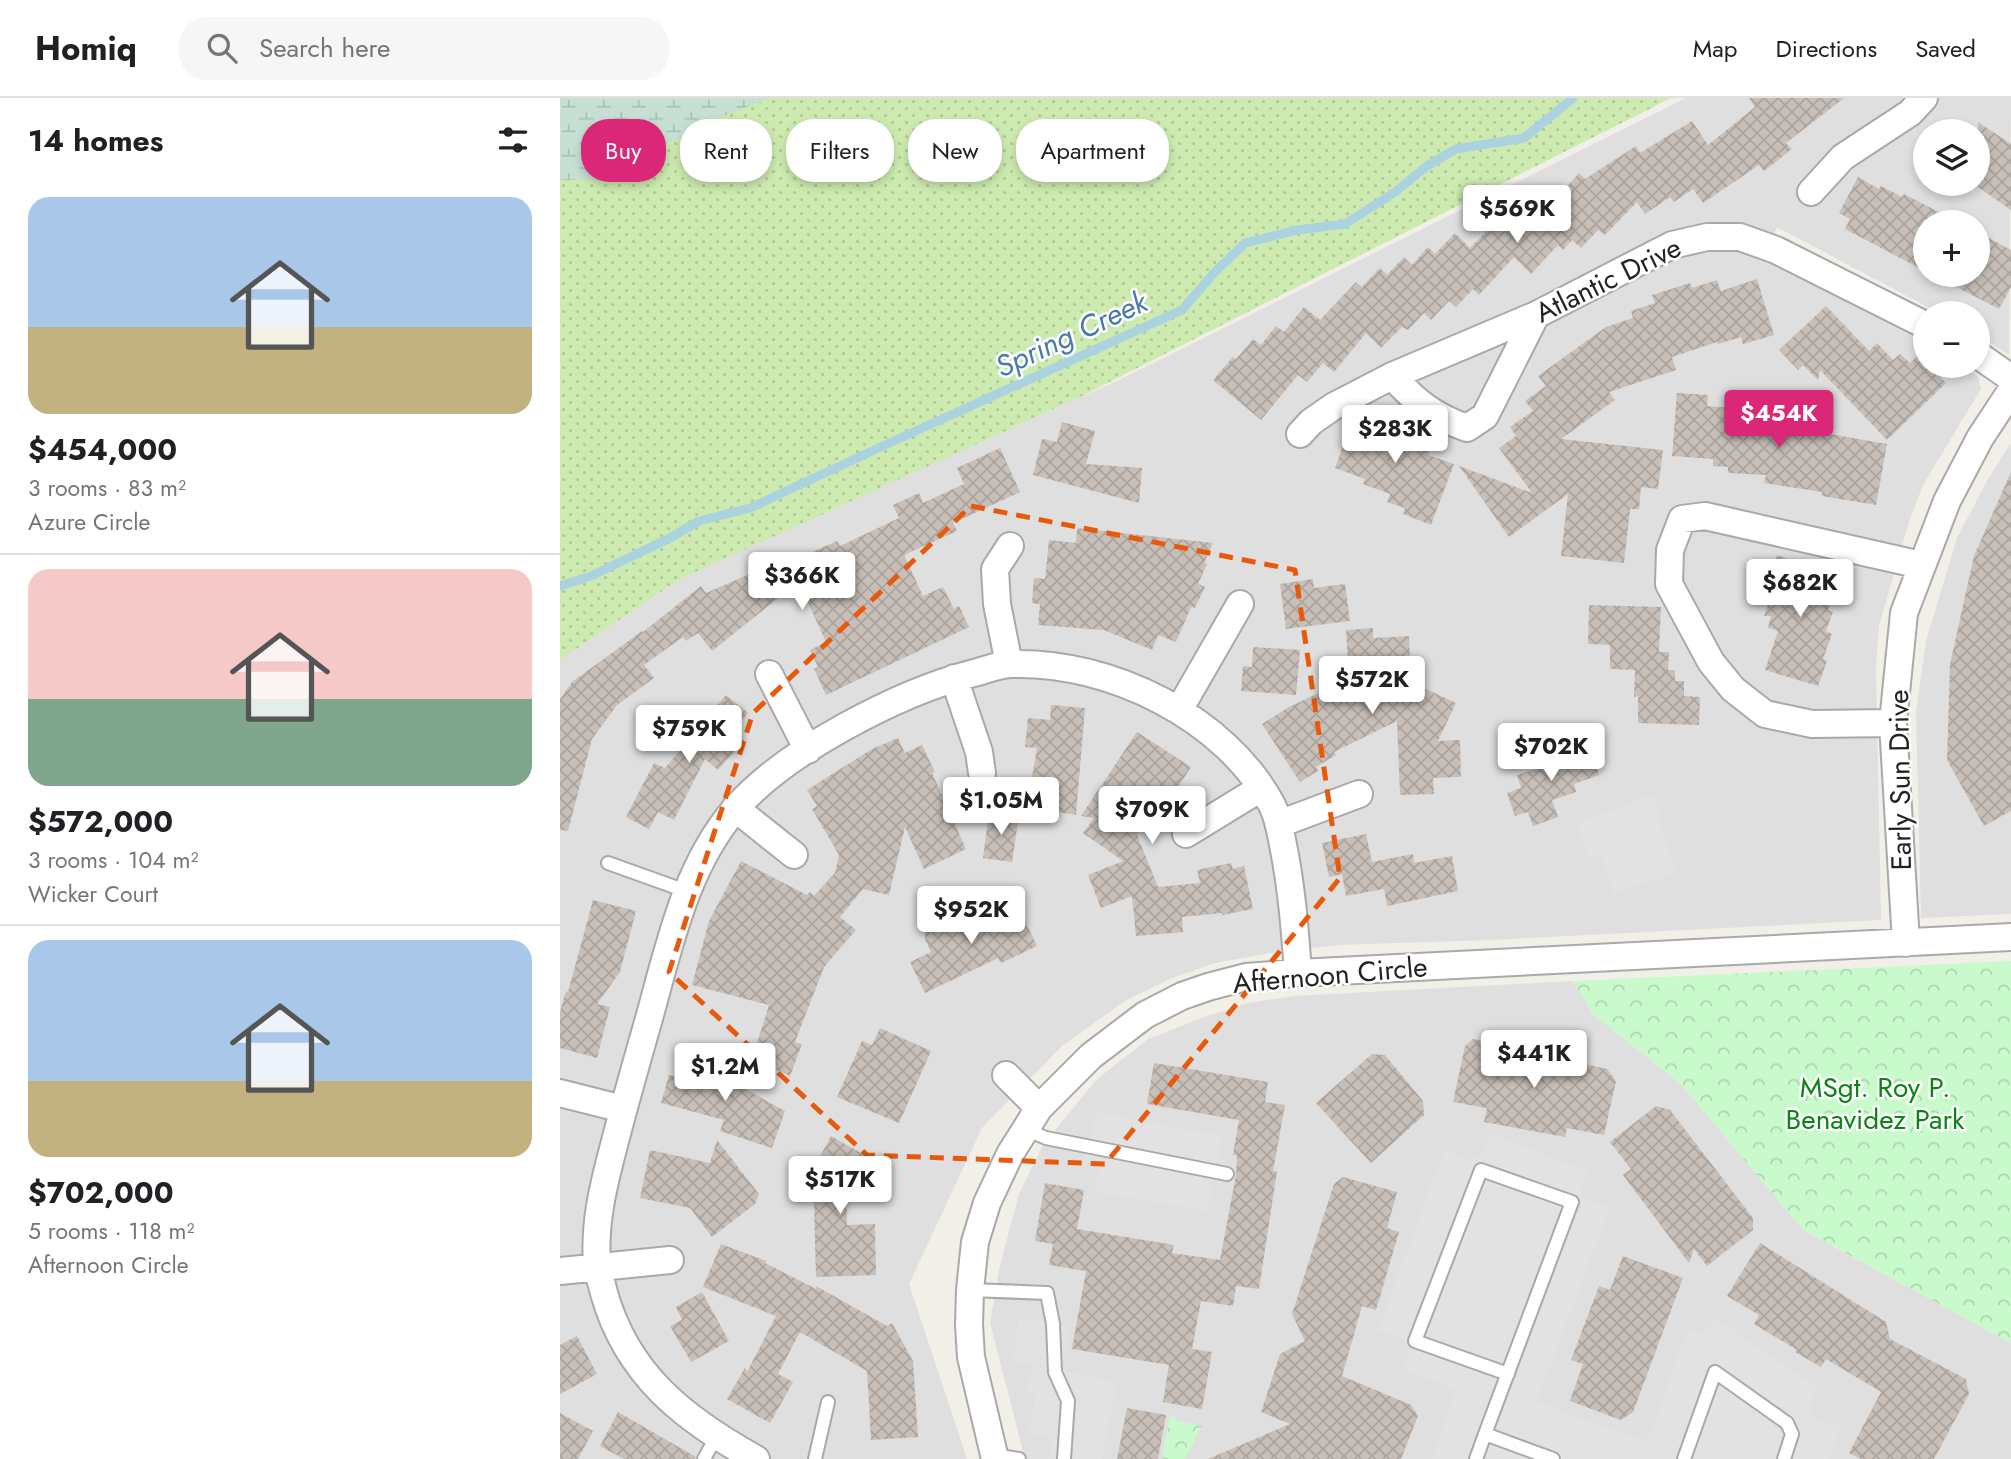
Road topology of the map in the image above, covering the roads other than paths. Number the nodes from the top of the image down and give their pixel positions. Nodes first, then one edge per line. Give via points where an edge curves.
1 (1924, 98) edge
2 (1811, 192) dead end
3 (1536, 315) junction
4 (1913, 319) edge
5 (1990, 364) edge
6 (1392, 376) junction
7 (2011, 379) edge
8 (2011, 391) edge
9 (1300, 435) dead end
10 (1010, 545) dead end
11 (1921, 565) junction
12 (1240, 604) dead end
13 (1009, 664) junction
14 (769, 674) dead end
15 (954, 678) junction
16 (1179, 710) junction
17 (1893, 723) junction
18 (808, 750) junction
19 (982, 773) dead end
20 (1261, 788) junction
21 (1359, 794) dead end
22 (735, 808) junction
23 (1279, 824) junction
24 (1186, 834) dead end
25 (794, 855) dead end
26 (608, 863) dead end
27 (686, 891) junction
28 (2011, 937) edge
29 (1906, 943) junction
30 (1298, 973) junction
31 (1006, 1075) dead end
32 (560, 1093) edge
33 (623, 1109) junction
34 (1032, 1119) junction
35 (1227, 1174) dead end
36 (670, 1260) dead end
37 (597, 1266) junction
38 (560, 1271) edge
39 (970, 1290) junction
40 (1508, 1374) junction
41 (828, 1402) dead end
42 (1485, 1434) junction
43 (710, 1448) edge
44 (997, 1458) edge
45 (756, 1459) edge
46 (814, 1459) edge
47 (1064, 1459) edge
48 (1476, 1459) edge
49 (1553, 1459) edge
50 (1684, 1459) edge
51 (1784, 1459) edge

1 - 2 street via 1910,113 1843,157
3 - 4 street, Atlantic Drive via 1672,245 1707,237 1740,237 1776,250
3 - 6 street, Atlantic Drive
3 - 6 street via 1485,416 1467,428 1445,421 1418,403
5 - 7 street
6 - 9 street, Atlantic Drive via 1334,406
8 - 11 street, Early Sun Drive via 1947,501
10 - 13 street via 995,569
11 - 17 street, Early Sun Drive via 1904,613
11 - 17 street via 1705,516 1682,519 1670,550 1670,584 1711,662 1733,689 1765,713 1812,724
12 - 16 street
13 - 15 street
13 - 16 street via 1098,674
14 - 18 street
15 - 18 street via 863,717
15 - 19 street
16 - 20 street via 1215,736
17 - 29 street, Early Sun Drive
18 - 22 street via 766,778
20 - 23 street
20 - 24 street
21 - 23 street
22 - 25 street
22 - 27 street via 711,841
23 - 30 street via 1292,890
26 - 27 lane
27 - 33 street
28 - 29 street, Afternoon Circle
29 - 30 street, Afternoon Circle
30 - 34 street, Afternoon Circle via 1246,977 1182,996 1146,1015 1091,1056
31 - 34 street
32 - 33 street
33 - 37 street via 599,1205
34 - 35 lane via 1046,1138
34 - 39 street, Afternoon Circle via 986,1203 975,1242
36 - 37 street
37 - 38 street
37 - 43 street via 609,1311 631,1358
39 - 44 street, Afternoon Circle via 971,1357
39 - 47 lane via 1047,1293 1055,1372 1068,1401
40 - 40 lane via 1572,1202 1481,1170 1415,1341
40 - 42 lane
41 - 46 lane
42 - 48 lane
42 - 49 lane
43 - 45 street
50 - 51 lane via 1715,1372 1787,1423 1792,1434

